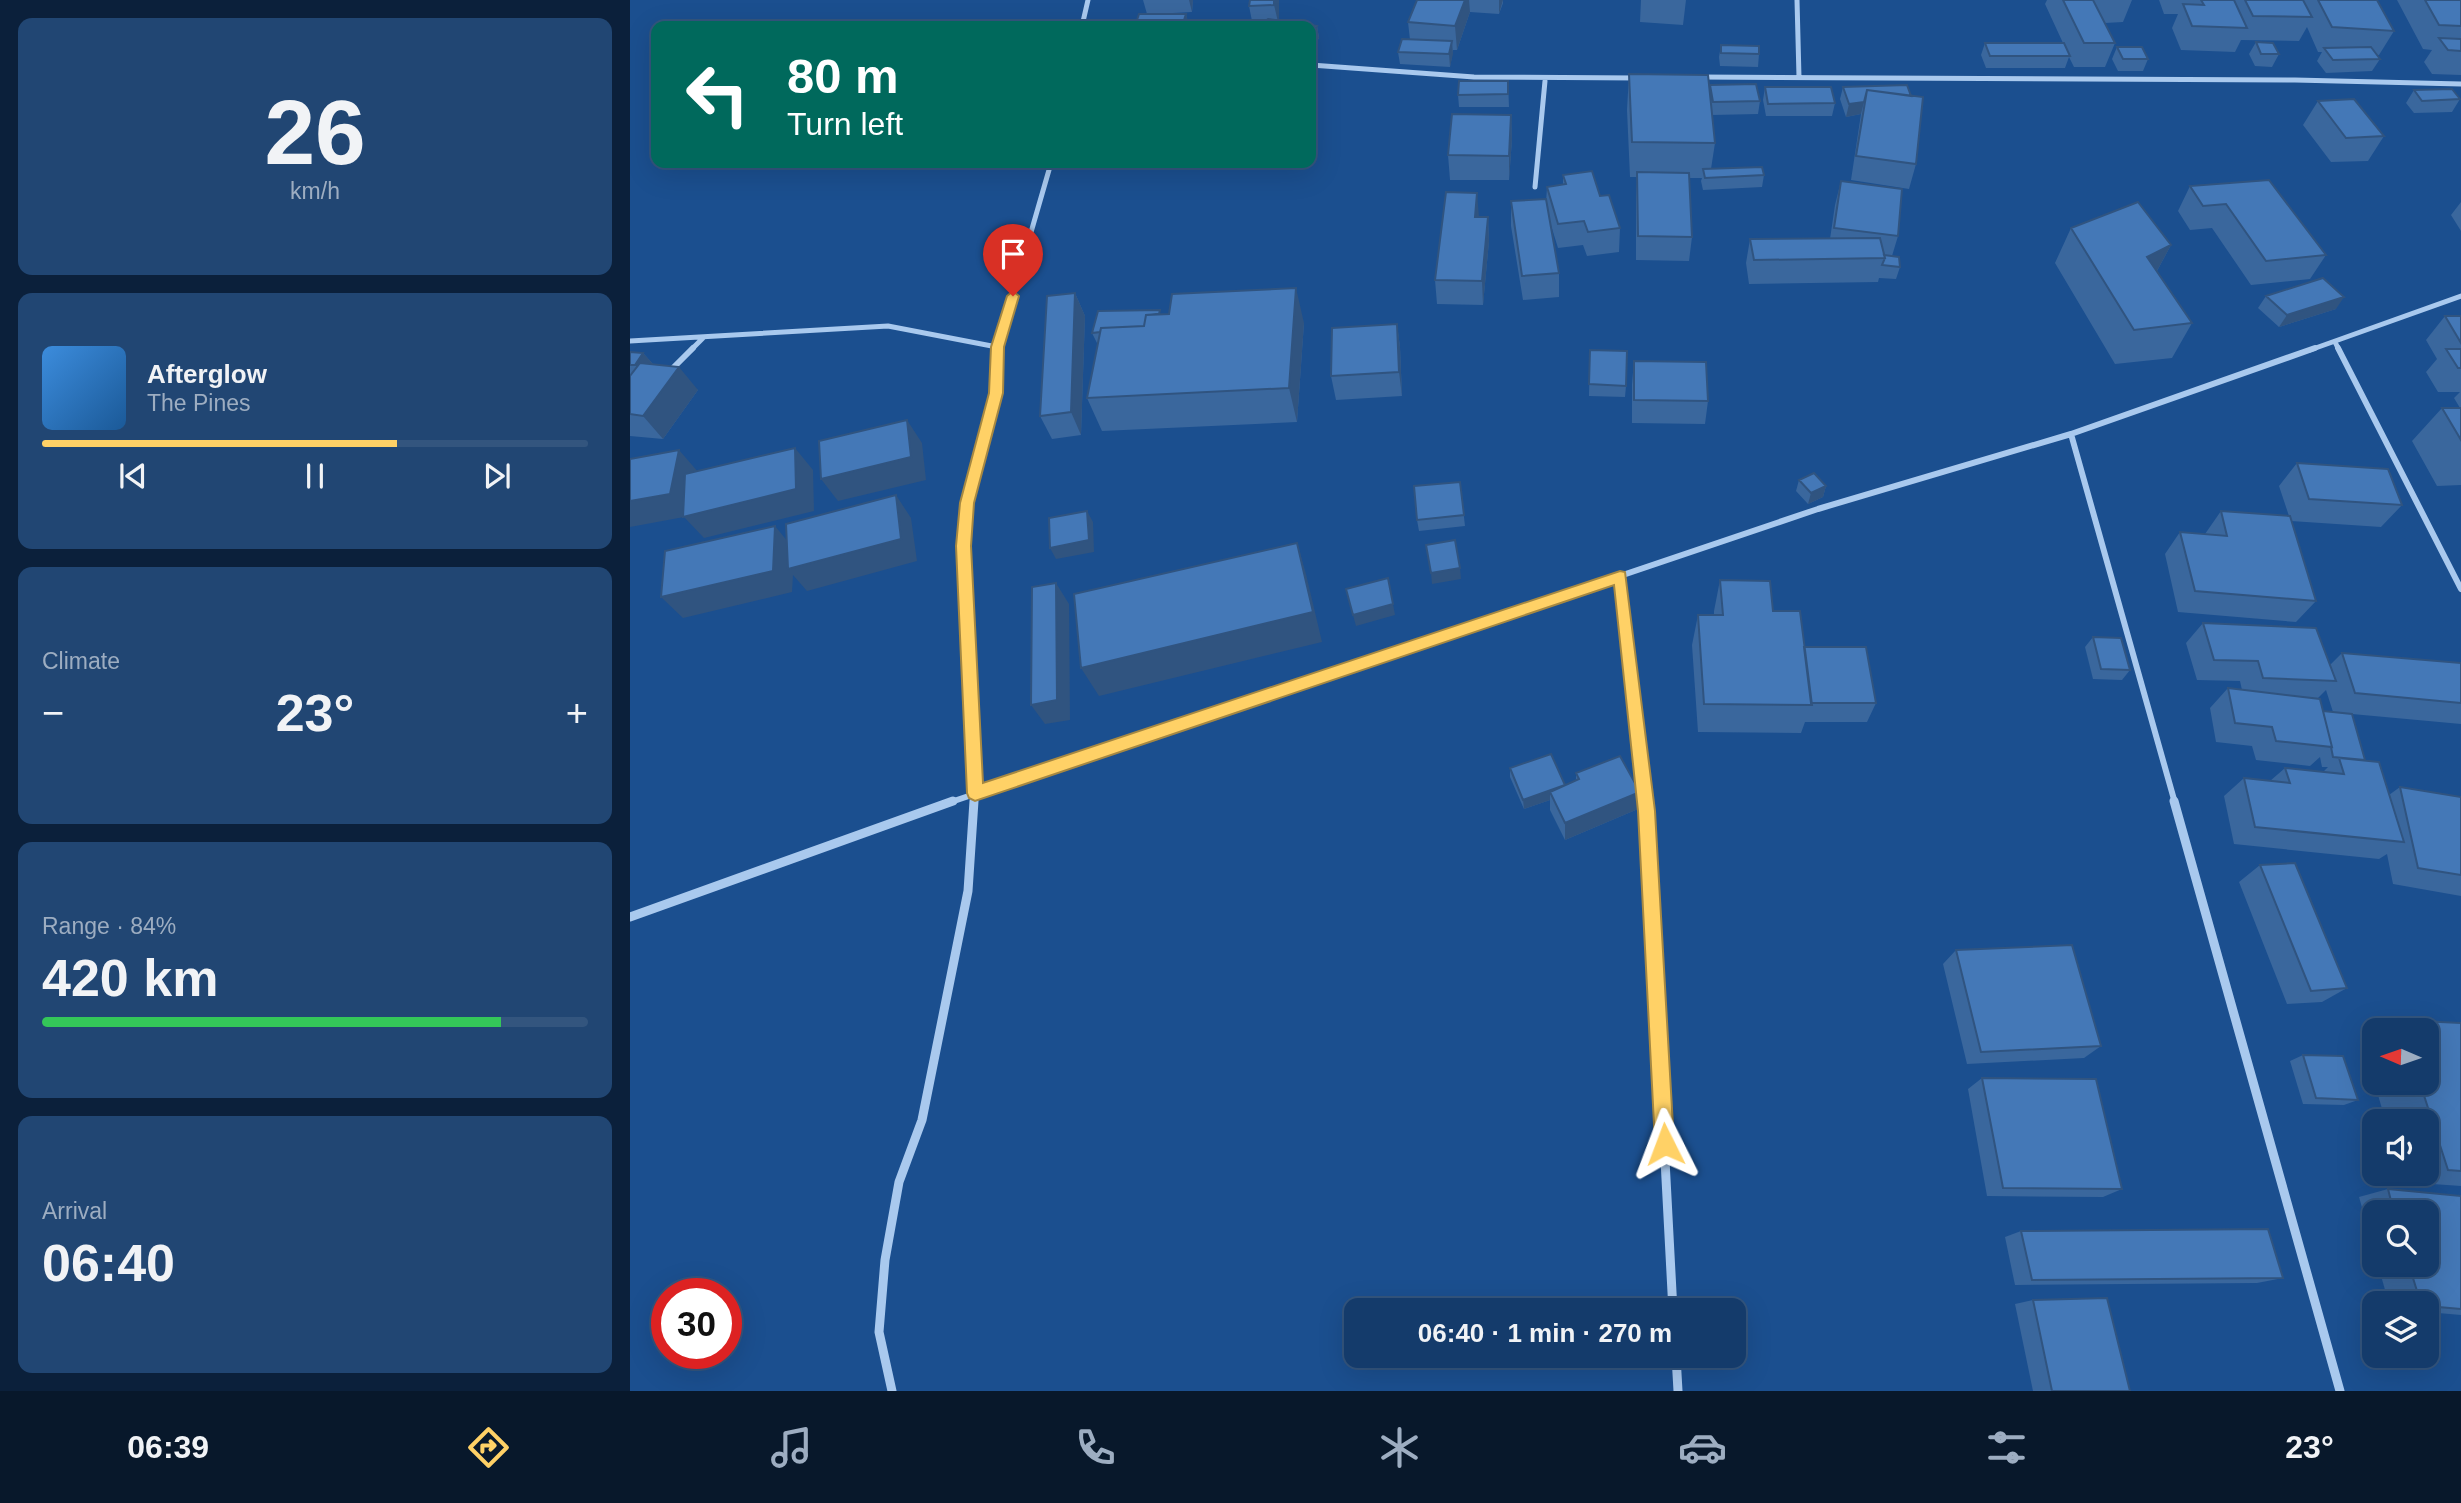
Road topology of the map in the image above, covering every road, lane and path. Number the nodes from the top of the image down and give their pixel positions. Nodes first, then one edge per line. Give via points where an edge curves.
1 (1088, 0) edge
2 (1797, 0) edge
3 (1083, 21) edge
4 (1316, 65) edge
5 (1694, 77) edge
6 (1799, 77) junction
7 (1639, 78) edge
8 (1545, 81) junction
9 (2461, 84) edge
10 (1050, 168) edge
11 (1535, 187) dead end
12 (2461, 296) edge
13 (704, 337) junction
14 (630, 341) edge
15 (2335, 342) junction
16 (997, 347) junction
17 (667, 373) edge
18 (2071, 434) junction
19 (1620, 576) junction
20 (2461, 589) edge
21 (975, 793) junction
22 (630, 917) edge
23 (1672, 1298) edge
24 (1677, 1368) edge
25 (891, 1391) edge
26 (1678, 1391) edge
27 (2340, 1391) edge

1 - 3 street
2 - 6 street
4 - 8 street
5 - 6 street
6 - 9 street
7 - 8 street
8 - 11 street
10 - 16 street
12 - 15 street
13 - 14 street
13 - 16 street via 888,326
13 - 17 street
15 - 18 street
15 - 20 street
16 - 21 street via 996,393 967,503 963,546
18 - 19 street via 1818,509
18 - 27 street
19 - 21 street
19 - 23 street via 1647,811
21 - 22 street
21 - 25 street via 968,891 922,1120 899,1182 885,1260 879,1332
24 - 26 street

